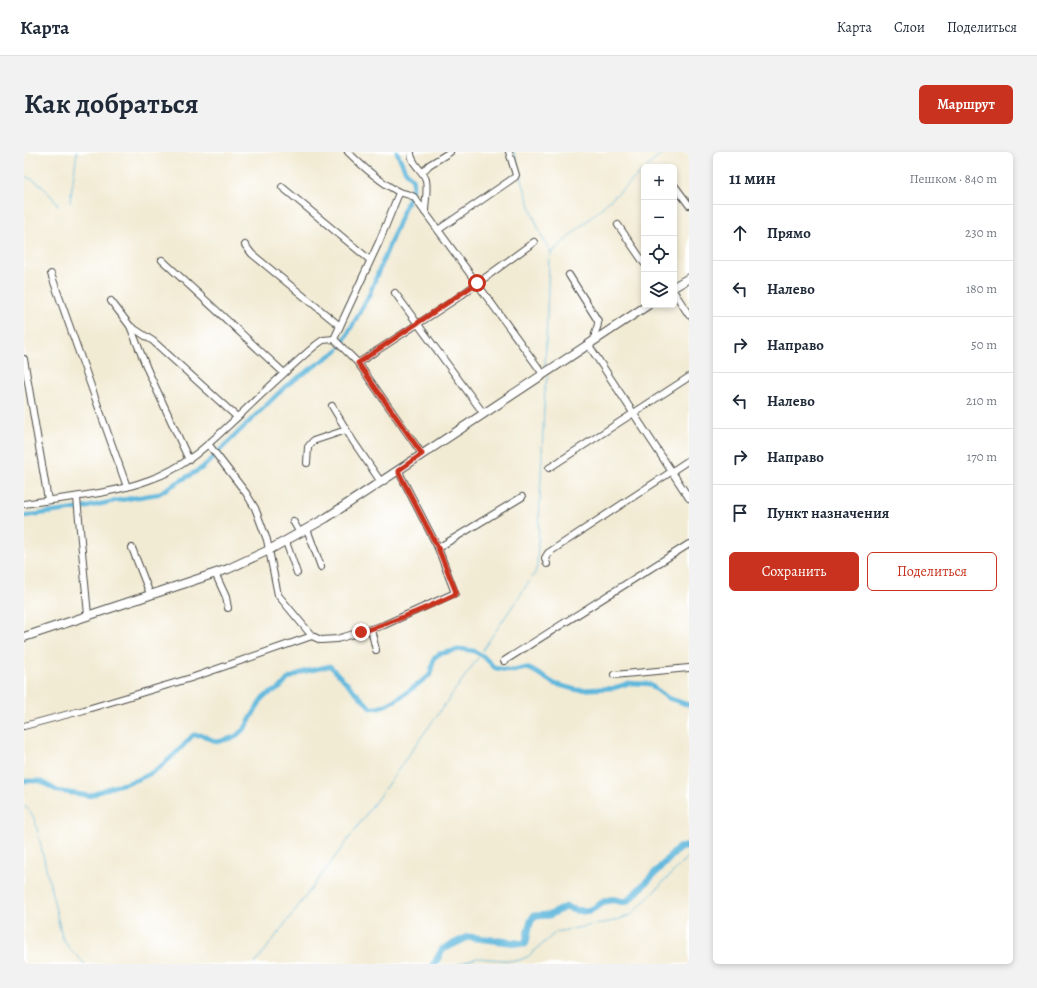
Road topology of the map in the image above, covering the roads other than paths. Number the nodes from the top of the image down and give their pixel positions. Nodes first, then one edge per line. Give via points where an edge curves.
1 (348, 152) edge
2 (411, 152) edge
3 (450, 152) edge
4 (509, 152) edge
5 (423, 172) junction
6 (282, 186) dead end
7 (677, 189) edge
8 (399, 193) junction
9 (689, 205) edge
10 (424, 212) junction
11 (618, 225) dead end
12 (438, 230) junction
13 (534, 242) dead end
14 (245, 245) dead end
15 (641, 259) edge
16 (162, 260) dead end
17 (370, 260) junction
18 (51, 274) dead end
19 (569, 275) dead end
20 (689, 278) edge
21 (477, 283) junction
22 (677, 285) edge
23 (395, 293) dead end
24 (677, 296) edge
25 (111, 301) dead end
26 (643, 308) edge
27 (689, 314) edge
28 (417, 323) junction
29 (130, 326) junction
30 (340, 326) junction
31 (334, 339) junction
32 (592, 342) junction
33 (24, 359) edge
34 (358, 363) junction
35 (284, 373) junction
36 (543, 374) junction
37 (689, 377) edge
38 (332, 406) dead end
39 (633, 413) junction
40 (484, 414) junction
41 (237, 417) junction
42 (346, 430) junction
43 (209, 444) junction
44 (422, 454) junction
45 (189, 460) junction
46 (689, 460) edge
47 (308, 463) dead end
48 (549, 468) dead end
49 (399, 470) junction
50 (672, 472) junction
51 (381, 482) junction
52 (127, 487) junction
53 (522, 497) dead end
54 (77, 498) junction
55 (689, 498) edge
56 (48, 500) junction
57 (24, 504) edge
58 (293, 521) dead end
59 (303, 531) junction
60 (286, 542) junction
61 (689, 544) edge
62 (132, 548) dead end
63 (438, 548) junction
64 (269, 550) junction
65 (547, 564) dead end
66 (322, 567) dead end
67 (297, 572) dead end
68 (215, 573) junction
69 (150, 594) junction
70 (228, 608) dead end
71 (88, 615) junction
72 (370, 629) junction
73 (312, 636) junction
74 (24, 637) edge
75 (376, 650) dead end
76 (504, 661) dead end
77 (689, 668) edge
78 (614, 675) dead end
79 (24, 726) edge

1 - 8 street via 376,178
2 - 5 street via 412,159
3 - 5 street via 429,165
4 - 12 street via 515,177
5 - 10 street via 426,181
6 - 17 street
7 - 9 street
8 - 10 street via 410,195
8 - 17 street
10 - 12 street
11 - 15 street
12 - 21 street
13 - 21 street
14 - 30 street via 252,254
16 - 35 street
17 - 30 street
18 - 52 street
19 - 32 street via 598,321
20 - 22 main road
21 - 28 street
21 - 36 street
23 - 28 street
24 - 27 street
25 - 29 street
26 - 32 main road
28 - 34 street
28 - 40 street
29 - 41 street via 153,341
29 - 45 street
30 - 31 street
31 - 34 street
31 - 35 street via 321,341
32 - 36 main road
32 - 39 street
33 - 56 street
34 - 44 street
35 - 41 street
36 - 40 main road
37 - 39 street
38 - 42 street
39 - 48 street
39 - 50 street
40 - 44 main road
41 - 43 street
42 - 47 street via 313,441 308,447
42 - 51 street
43 - 45 street
43 - 64 street via 250,500 265,533
44 - 49 main road
45 - 52 street via 159,476
46 - 50 street
49 - 51 main road
49 - 63 street
50 - 55 street
50 - 65 street via 548,553 545,558
51 - 59 main road
52 - 54 street
53 - 63 street
54 - 56 street
54 - 71 street
56 - 57 street
58 - 59 street
59 - 60 main road
59 - 66 street
60 - 64 main road
60 - 67 street
61 - 76 street
62 - 69 street
63 - 72 street via 455,594 412,614
64 - 68 main road via 242,564
64 - 73 street via 278,595
68 - 69 main road
68 - 70 street
69 - 71 main road
71 - 74 main road
72 - 73 street via 337,639 321,640
72 - 75 street
73 - 79 street via 191,678
77 - 78 street

